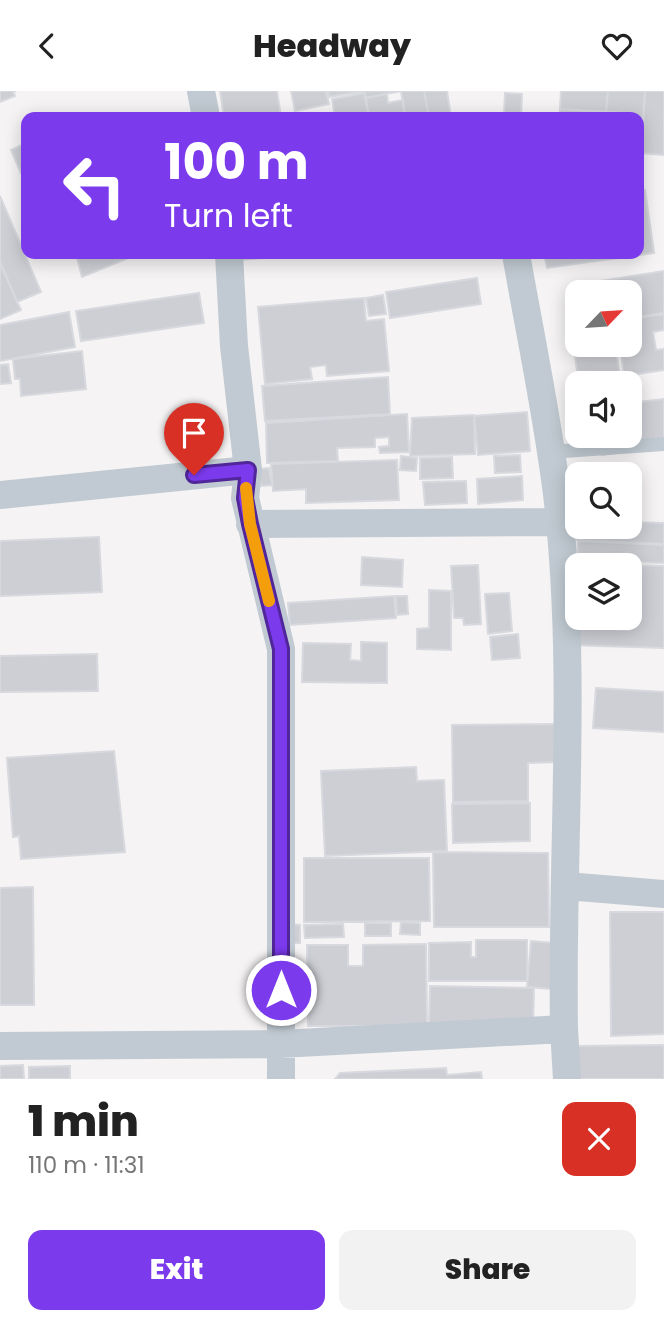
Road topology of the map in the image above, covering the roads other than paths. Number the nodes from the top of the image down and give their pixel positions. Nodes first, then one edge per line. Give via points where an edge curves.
1 (201, 91) edge
2 (205, 112) edge
3 (229, 259) edge
4 (517, 259) edge
5 (664, 444) edge
6 (550, 452) junction
7 (248, 470) junction
8 (0, 495) edge
9 (559, 522) junction
10 (250, 524) junction
11 (566, 885) junction
12 (664, 894) edge
13 (564, 1029) junction
14 (280, 1044) junction
15 (0, 1046) edge
16 (281, 1079) edge
17 (566, 1079) edge

1 - 2 street
3 - 7 street
4 - 6 street
5 - 6 lane
6 - 9 street
7 - 8 street
7 - 10 street via 245,498
9 - 10 street
9 - 11 street via 566,649
10 - 14 street via 281,649
11 - 12 street
11 - 13 street
13 - 14 street
13 - 17 street
14 - 15 street
14 - 16 street

